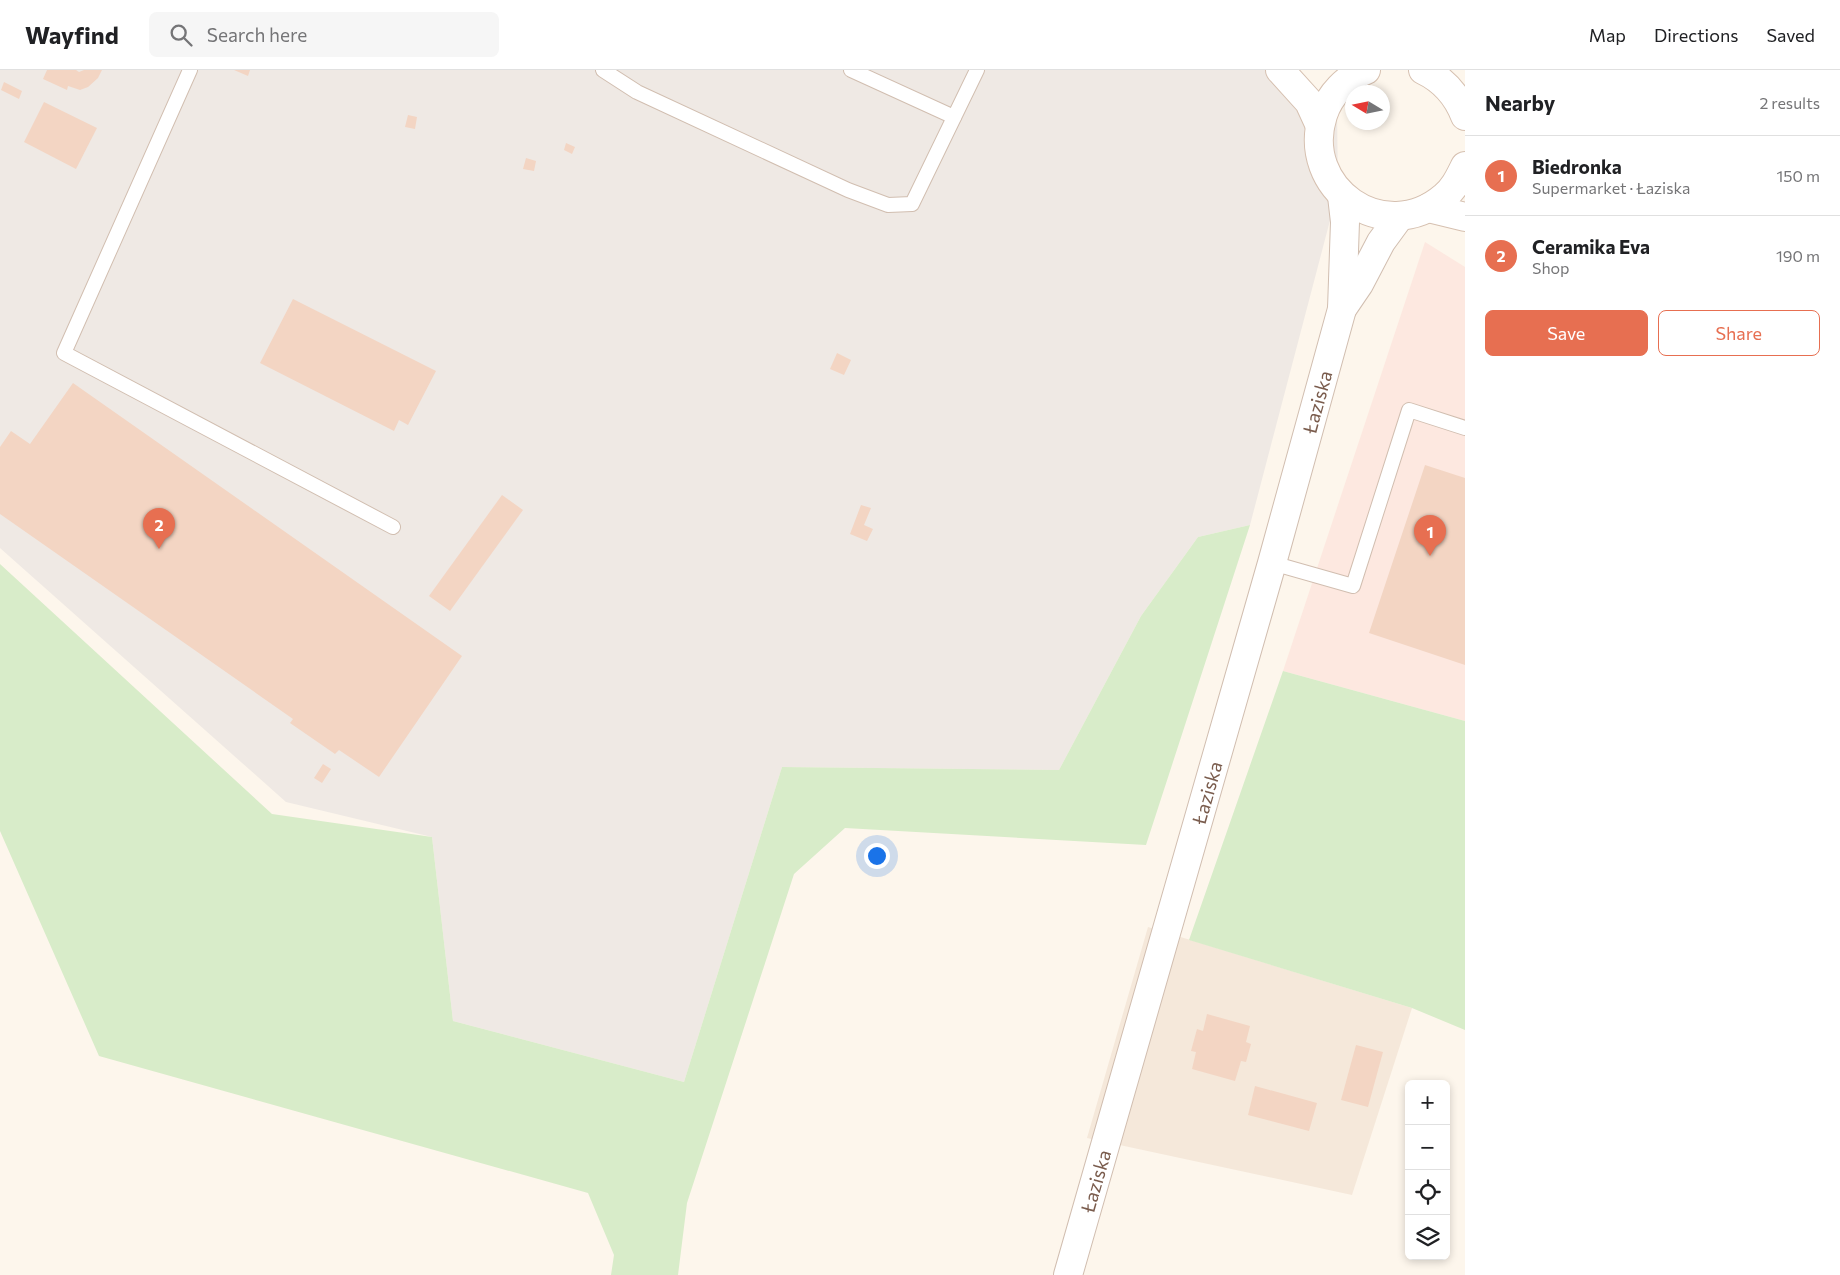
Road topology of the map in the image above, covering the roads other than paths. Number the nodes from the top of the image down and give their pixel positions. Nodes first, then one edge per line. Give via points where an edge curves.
1 (190, 70) edge
2 (603, 70) edge
3 (851, 70) edge
4 (977, 70) edge
5 (1280, 70) edge
6 (1423, 70) edge
7 (1353, 71) edge
8 (625, 76) edge
9 (1465, 116) edge
10 (954, 117) junction
11 (1320, 126) junction
12 (1465, 166) edge
13 (1342, 196) junction
14 (1428, 208) junction
15 (1400, 216) junction
16 (1465, 217) edge
17 (1342, 309) junction
18 (1465, 428) edge
19 (393, 527) dead end
20 (1272, 563) junction
21 (1068, 1275) edge

1 - 19 lane via 64,353
2 - 8 lane
3 - 10 lane
4 - 10 lane
5 - 11 street via 1309,102
6 - 9 street via 1448,87
7 - 11 street via 1333,95
8 - 10 lane via 637,92 888,206 912,204
11 - 13 street via 1318,141 1324,171
12 - 14 street via 1444,197
13 - 15 street via 1359,208 1379,215
13 - 17 street, Łaziska via 1345,222
14 - 15 street
14 - 16 street
15 - 17 street, Łaziska
17 - 20 street, Łaziska
18 - 20 lane via 1409,410 1353,586
20 - 21 street, Łaziska

